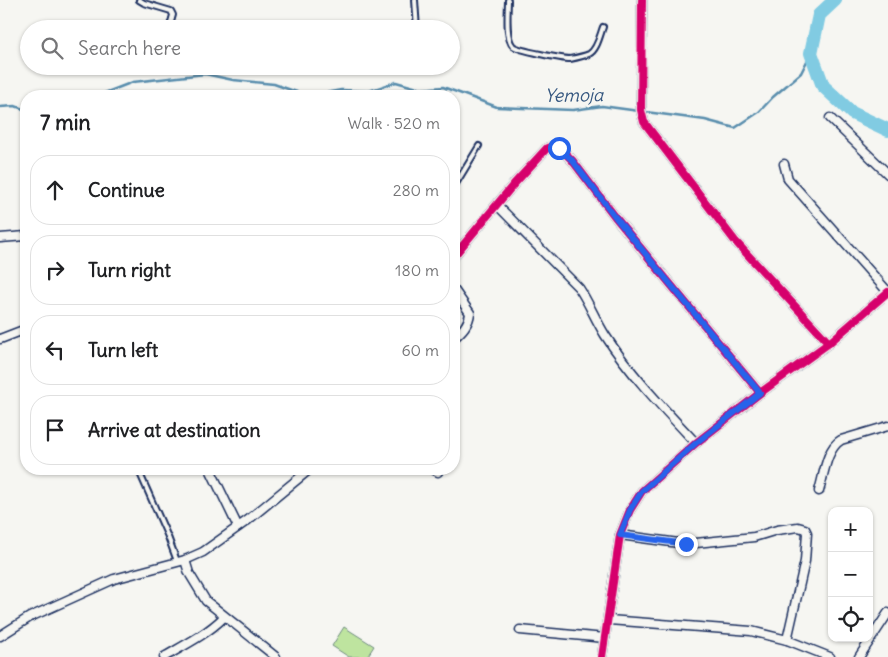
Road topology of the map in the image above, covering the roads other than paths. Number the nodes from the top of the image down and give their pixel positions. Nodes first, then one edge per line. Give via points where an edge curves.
1 (139, 0) edge
2 (415, 0) edge
3 (508, 0) edge
4 (642, 0) edge
5 (172, 20) edge
6 (416, 20) edge
7 (603, 27) dead end
8 (830, 118) dead end
9 (480, 146) dead end
10 (784, 164) dead end
11 (888, 174) edge
12 (460, 178) edge
13 (497, 205) junction
14 (20, 236) edge
15 (0, 238) edge
16 (460, 249) edge
17 (888, 292) edge
18 (460, 299) edge
19 (20, 331) edge
20 (460, 333) edge
21 (0, 339) edge
22 (829, 343) junction
23 (760, 393) junction
24 (888, 426) edge
25 (696, 443) junction
26 (141, 475) edge
27 (213, 475) edge
28 (303, 475) edge
29 (819, 491) dead end
30 (238, 527) junction
31 (620, 535) junction
32 (181, 561) junction
33 (888, 613) edge
34 (224, 617) junction
35 (609, 620) junction
36 (520, 630) dead end
37 (0, 636) edge
38 (605, 638) junction
39 (787, 640) junction
40 (164, 657) edge
41 (276, 657) edge
42 (602, 657) edge
43 (830, 657) edge
44 (859, 657) edge

1 - 5 lane via 171,10
2 - 6 lane
3 - 7 lane via 510,40 513,46 522,50 569,59 589,54
4 - 22 street via 641,110 644,122 735,241
8 - 11 street
9 - 12 lane
10 - 17 street via 788,179
13 - 16 street
13 - 23 street via 547,148 553,146 563,150
13 - 25 street via 578,288 621,358
14 - 15 street
17 - 22 street
18 - 20 street via 470,313
19 - 21 street
22 - 23 street
23 - 25 street
24 - 29 street via 836,443
25 - 31 street via 642,491
26 - 32 lane
27 - 30 street
28 - 30 street
30 - 32 street via 203,552
31 - 35 street
31 - 39 street via 686,544 754,537 798,527 805,529 805,561
32 - 34 street via 200,592
32 - 37 street via 114,579 30,617
33 - 44 street
34 - 40 street via 199,637
34 - 41 street
35 - 38 street
35 - 39 street via 750,631
36 - 38 street
38 - 42 street
39 - 43 street

